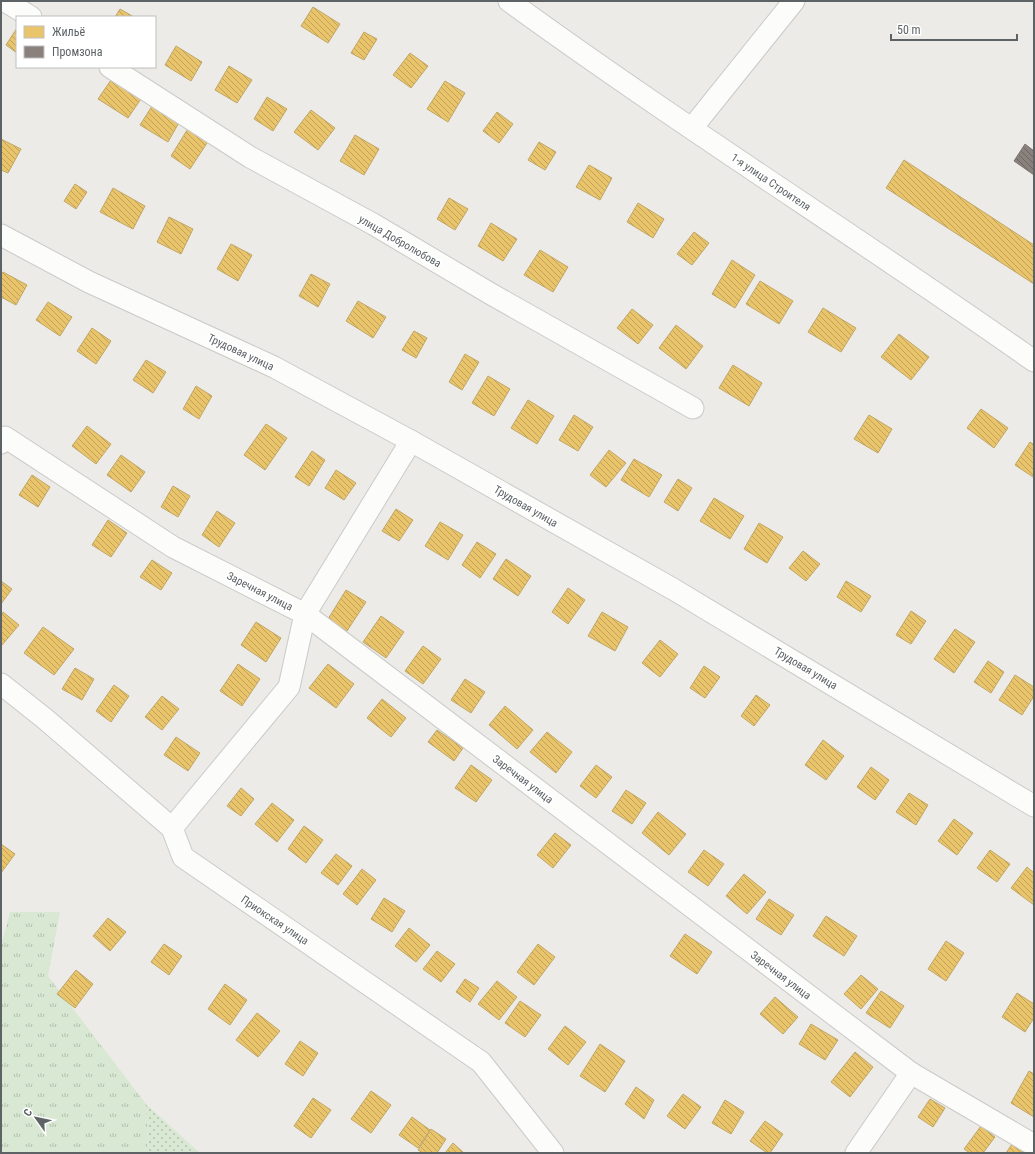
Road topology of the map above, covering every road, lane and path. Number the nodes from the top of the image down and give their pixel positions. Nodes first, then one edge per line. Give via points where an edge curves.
1 (5, 1) edge
2 (509, 1) edge
3 (794, 1) edge
4 (29, 16) edge
5 (112, 68) edge
6 (692, 128) junction
7 (1, 235) edge
8 (1034, 361) edge
9 (693, 408) dead end
10 (2, 438) edge
11 (411, 441) junction
12 (305, 614) junction
13 (1, 684) edge
14 (1034, 806) edge
15 (172, 828) junction
16 (911, 1073) junction
17 (1034, 1144) edge
18 (553, 1153) edge
19 (856, 1153) edge

1 - 4 street
2 - 6 street, 1-я улица Строителя
3 - 6 street
5 - 9 street, улица Добролюбова via 250,157 373,224
6 - 8 street, 1-я улица Строителя
7 - 11 street, Трудовая улица via 89,282 274,367
10 - 12 street, Заречная улица via 173,547
11 - 12 street
11 - 14 street, Трудовая улица via 673,589
12 - 15 street via 289,687
12 - 16 street, Заречная улица
13 - 15 street, Приокская улица
15 - 18 street, Приокская улица via 183,857 481,1062
16 - 17 street, Заречная улица
16 - 19 street

